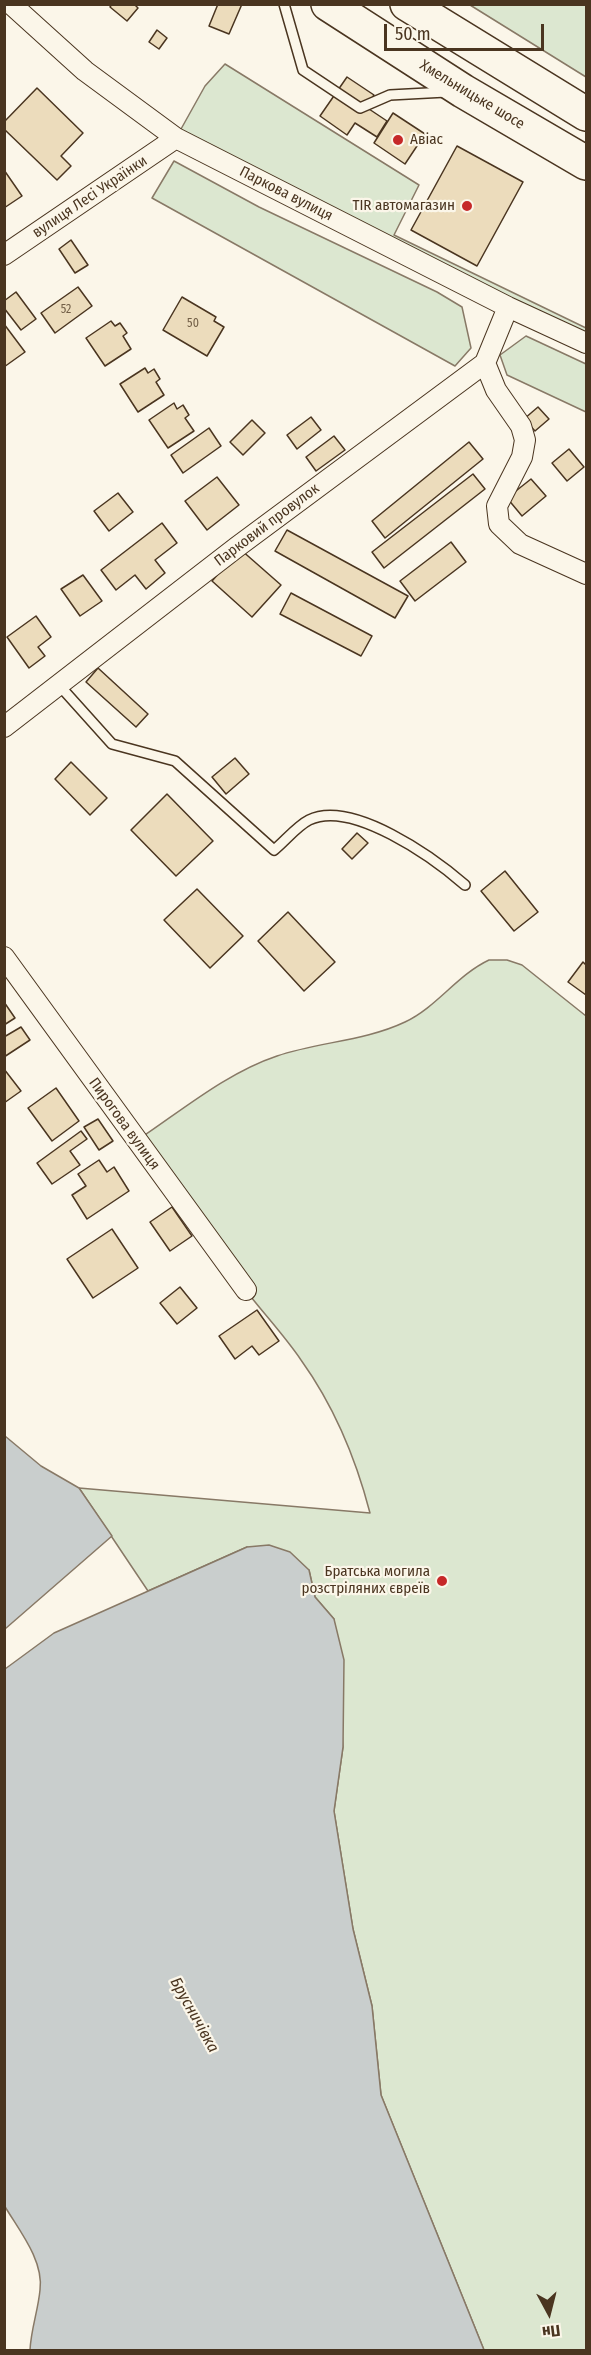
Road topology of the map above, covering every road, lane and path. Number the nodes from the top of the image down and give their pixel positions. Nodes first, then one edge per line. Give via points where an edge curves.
1 (11, 4) edge
2 (284, 4) edge
3 (328, 4) edge
4 (407, 4) edge
5 (463, 91) junction
6 (586, 114) edge
7 (176, 138) junction
8 (586, 164) edge
9 (4, 255) edge
10 (508, 307) junction
11 (586, 344) edge
12 (484, 363) junction
13 (586, 574) edge
14 (59, 685) junction
15 (4, 728) edge
16 (465, 885) dead end
17 (4, 957) edge
18 (246, 1290) dead end

1 - 7 street, Паркова вулиця via 85,71
2 - 5 lane via 303,70 360,108 390,95
3 - 5 highway, Хмельницьке шосе
4 - 6 highway
5 - 8 highway, Хмельницьке шосе
7 - 9 street, вулиця Лесі Українки
7 - 10 street, Паркова вулиця
10 - 11 street, Паркова вулиця
10 - 12 street
12 - 13 street via 495,390 521,426 525,440 522,457 497,506 499,524 520,544
12 - 14 street, Парковий провулок
14 - 15 street, Парковий провулок
14 - 16 lane via 112,744 175,761 274,850 310,819 344,815 437,860
17 - 18 street, Пирогова вулиця

